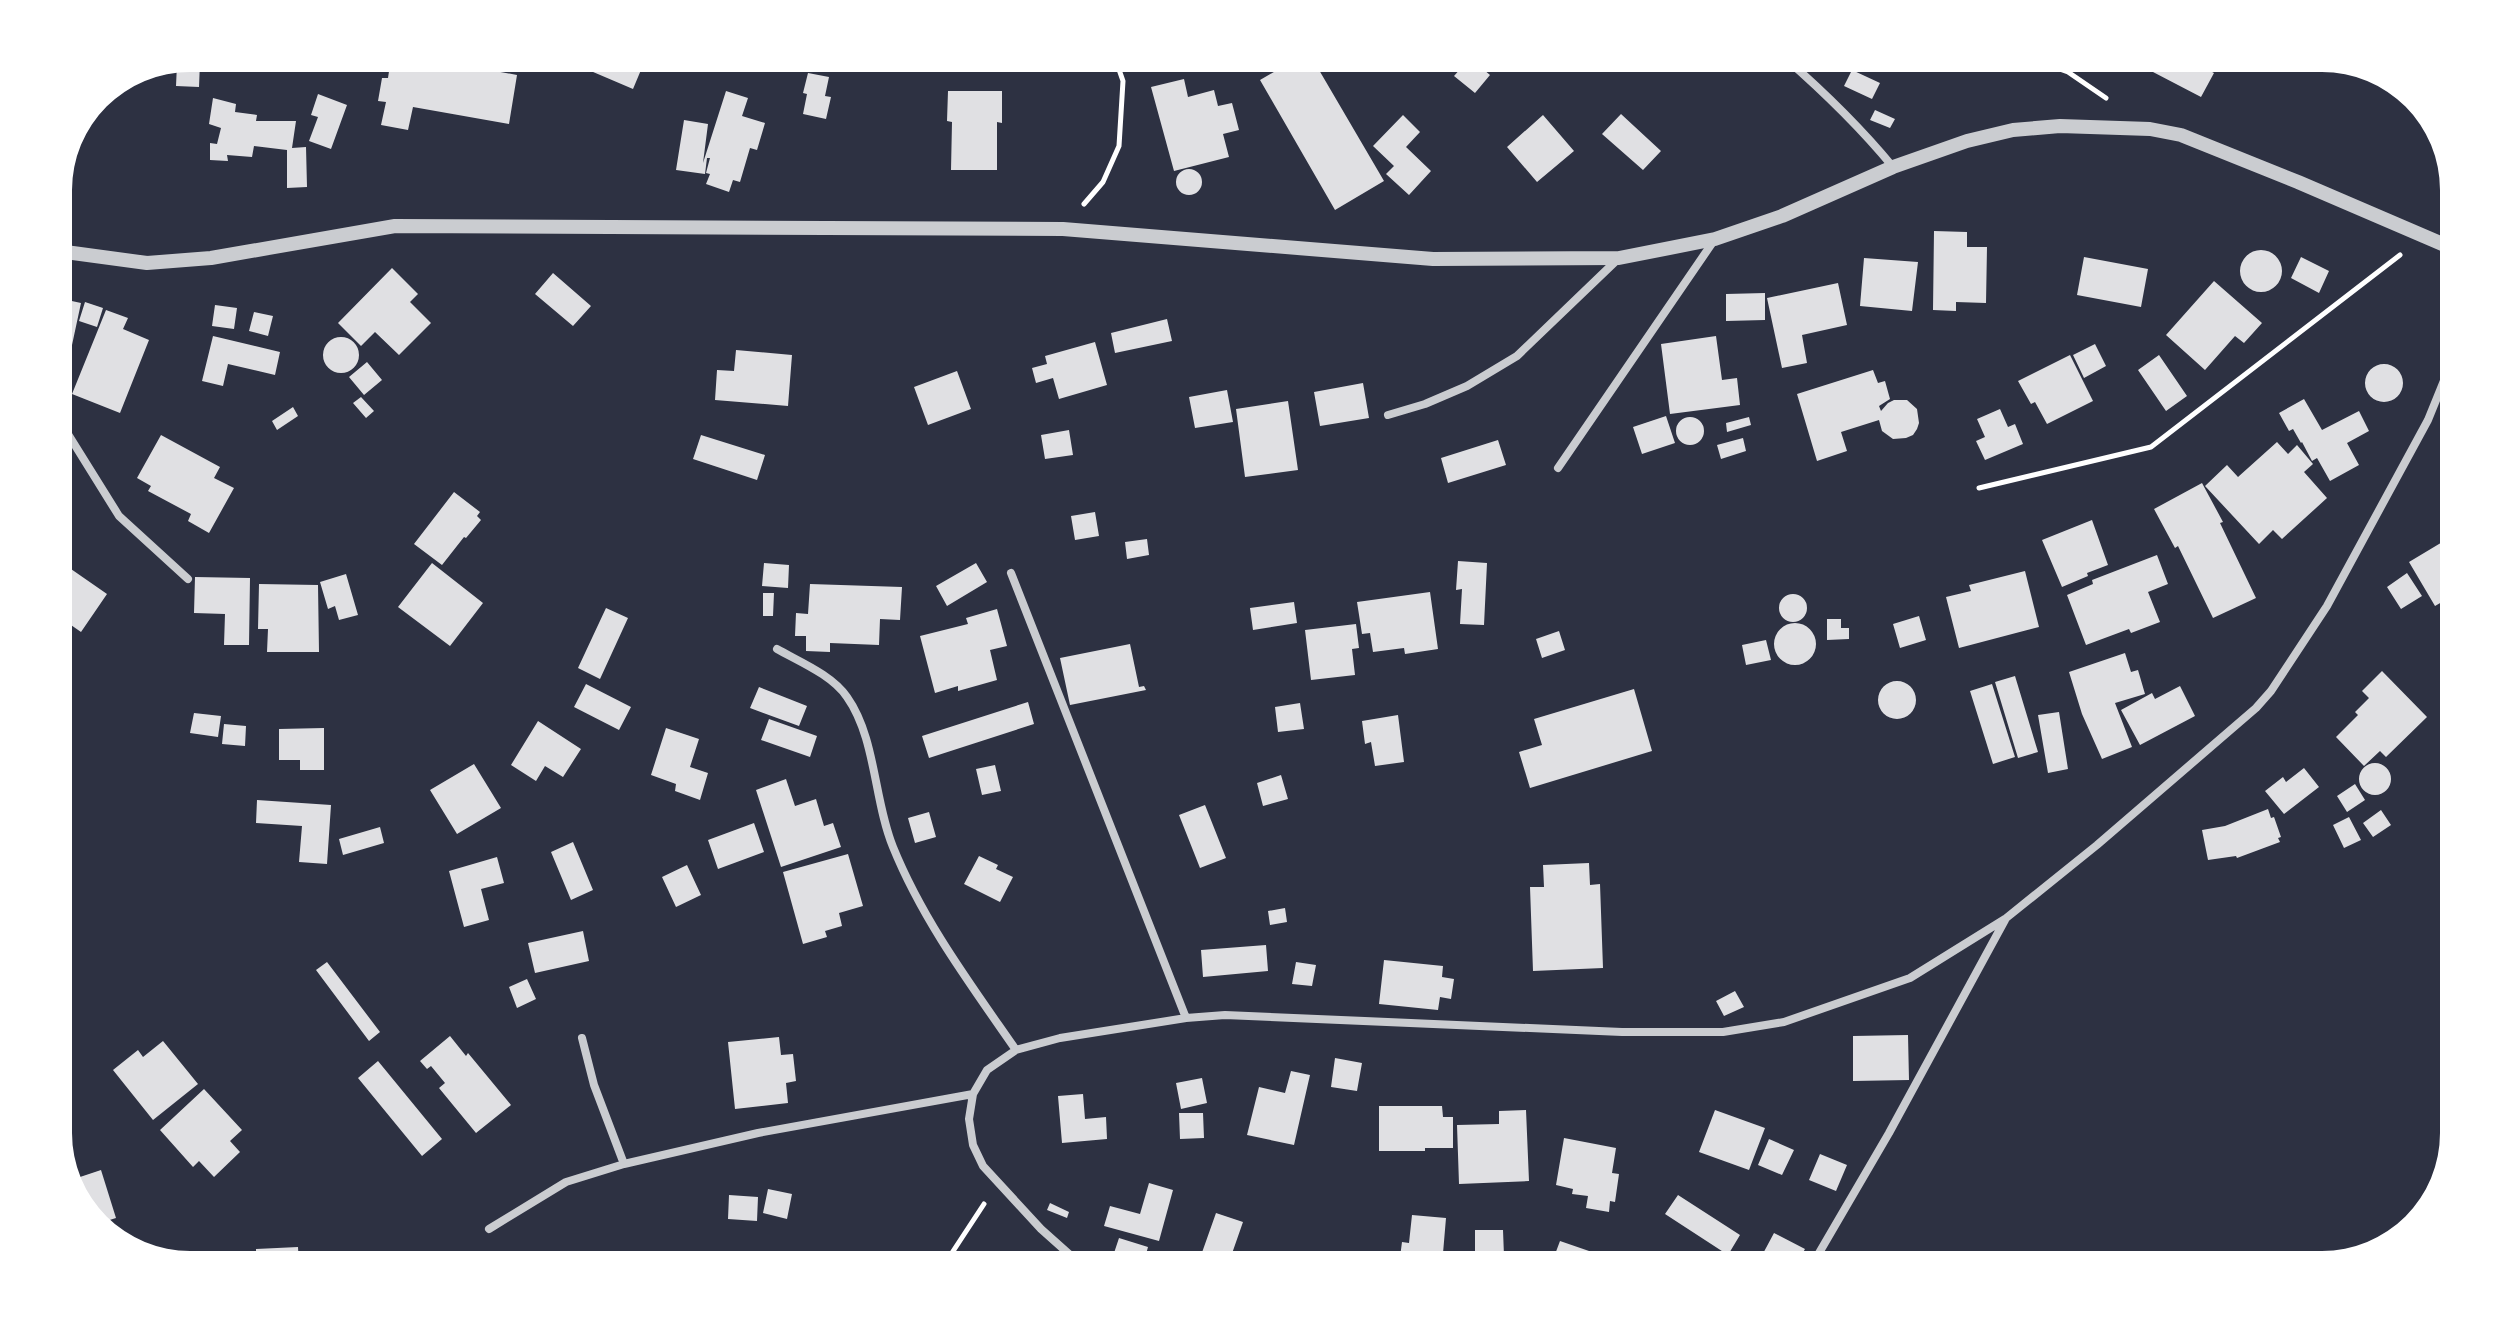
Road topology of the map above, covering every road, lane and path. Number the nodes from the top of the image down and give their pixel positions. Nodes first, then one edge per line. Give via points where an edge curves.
1 (1120, 72) edge
2 (1801, 72) edge
3 (2068, 72) edge
4 (2150, 129) junction
5 (1893, 167) junction
6 (1063, 229) junction
7 (2423, 237) junction
8 (1715, 239) junction
9 (2440, 244) edge
10 (72, 253) edge
11 (1619, 258) junction
12 (2440, 390) edge
13 (1388, 415) dead end
14 (72, 440) edge
15 (1558, 468) dead end
16 (1979, 488) dead end
17 (1011, 573) dead end
18 (188, 579) dead end
19 (777, 649) dead end
20 (2005, 919) junction
21 (1186, 1018) junction
22 (582, 1038) dead end
23 (1016, 1050) junction
24 (973, 1094) junction
25 (624, 1164) junction
26 (998, 1182) junction
27 (489, 1229) dead end
28 (953, 1251) edge
29 (1066, 1251) edge
30 (1820, 1251) edge

1 - 6 path via 1119,146 1103,182
2 - 5 street
3 - 4 path
4 - 5 street via 2013,130
4 - 7 street via 2181,135
5 - 8 street
6 - 10 street via 395,226 211,258 147,263
6 - 11 street via 1433,259
7 - 9 street
7 - 16 path via 2151,447
8 - 11 street
8 - 15 street
11 - 13 street via 1517,356 1467,386
12 - 20 street via 2327,606 2271,691 2189,768
14 - 18 street via 119,516
17 - 21 street
19 - 23 street via 845,694 857,714 893,846 941,942
20 - 21 street via 1910,978 1784,1022 1723,1032 1225,1015
20 - 30 street
21 - 23 street
22 - 25 street
23 - 24 street via 987,1070
24 - 25 street via 758,1133
24 - 26 street via 973,1145
25 - 27 street via 566,1182
26 - 28 path
26 - 29 street

